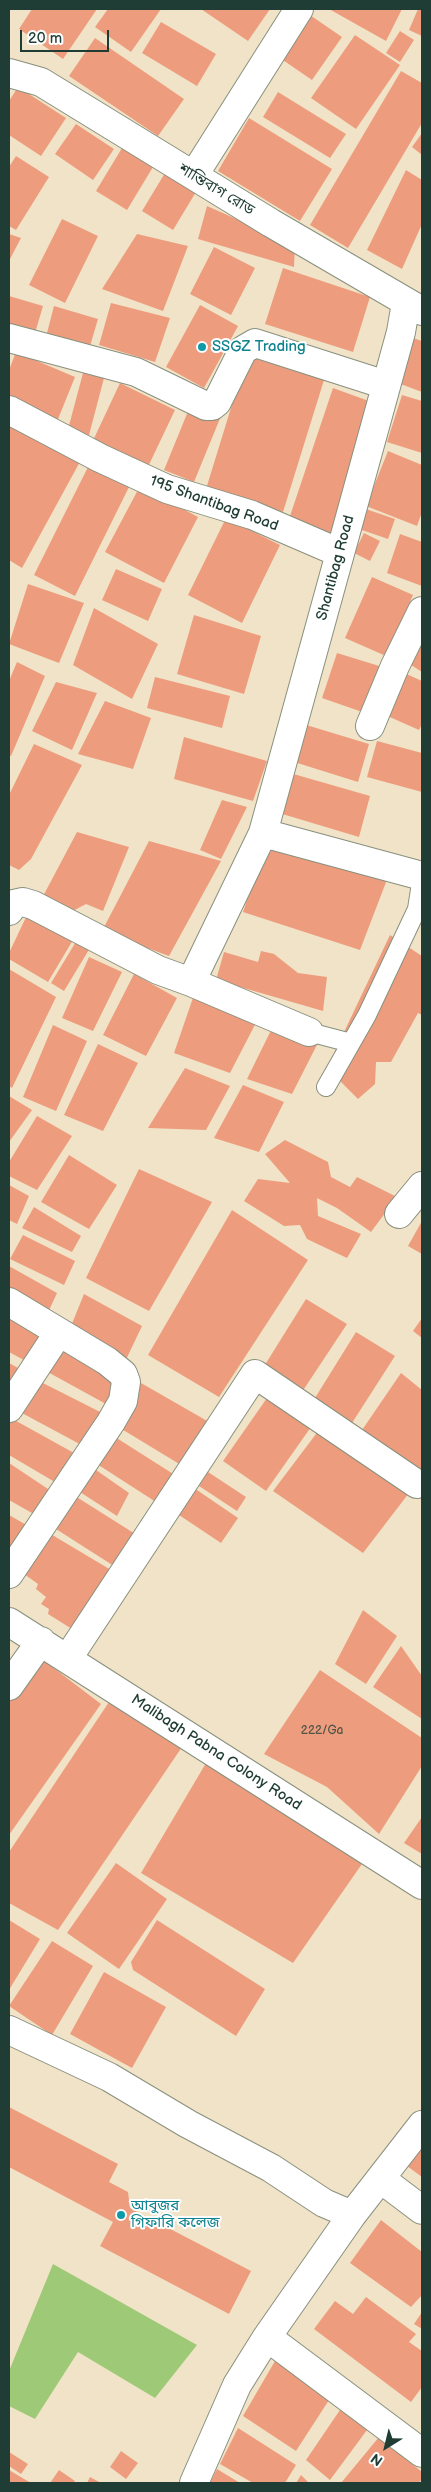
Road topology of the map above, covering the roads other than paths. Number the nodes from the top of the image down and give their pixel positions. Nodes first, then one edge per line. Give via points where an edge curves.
1 (299, 9) edge
2 (9, 73) edge
3 (194, 176) junction
4 (414, 307) edge
5 (9, 338) edge
6 (386, 385) junction
7 (9, 410) edge
8 (340, 554) junction
9 (422, 611) edge
10 (370, 726) dead end
11 (263, 833) junction
12 (422, 876) edge
13 (9, 911) edge
14 (191, 982) junction
15 (309, 1032) joint
16 (351, 1043) junction
17 (326, 1087) dead end
18 (422, 1186) edge
19 (399, 1214) dead end
20 (9, 1302) edge
21 (58, 1332) junction
22 (9, 1408) edge
23 (417, 1484) dead end
24 (9, 1574) edge
25 (9, 1622) edge
26 (41, 1641) junction
27 (68, 1658) junction
28 (9, 1686) edge
29 (422, 1885) edge
30 (9, 2030) edge
31 (422, 2125) edge
32 (381, 2179) junction
33 (422, 2210) edge
34 (352, 2215) junction
35 (267, 2337) junction
36 (422, 2453) edge
37 (194, 2483) edge

1 - 3 street
2 - 3 street, শান্তিবাগ রোড via 41,82
3 - 4 street, শান্তিবাগ রোড
4 - 6 street, Shantibag Road
5 - 6 street via 136,372 206,406 217,402 243,350 255,343
6 - 8 street, Shantibag Road
7 - 8 street, 195 Shantibag Road via 167,489 252,516
8 - 11 street, Shantibag Road
9 - 10 street via 394,666
11 - 12 street
11 - 14 street, Shantibag Road
12 - 16 lane via 417,909
13 - 14 street via 14,904 33,905 158,970
14 - 15 street
15 - 16 lane
16 - 17 lane
18 - 19 street
20 - 21 street
21 - 22 street
21 - 24 street via 123,1374 126,1390 111,1422
23 - 27 street via 255,1374
25 - 26 street, Malibagh Pabna Colony Road
26 - 27 street, Malibagh Pabna Colony Road
26 - 28 street
27 - 29 street, Malibagh Pabna Colony Road
30 - 34 street via 109,2077 271,2168 324,2203
31 - 32 street
32 - 33 street
32 - 34 street
34 - 35 street
35 - 36 street
35 - 37 street via 237,2385

